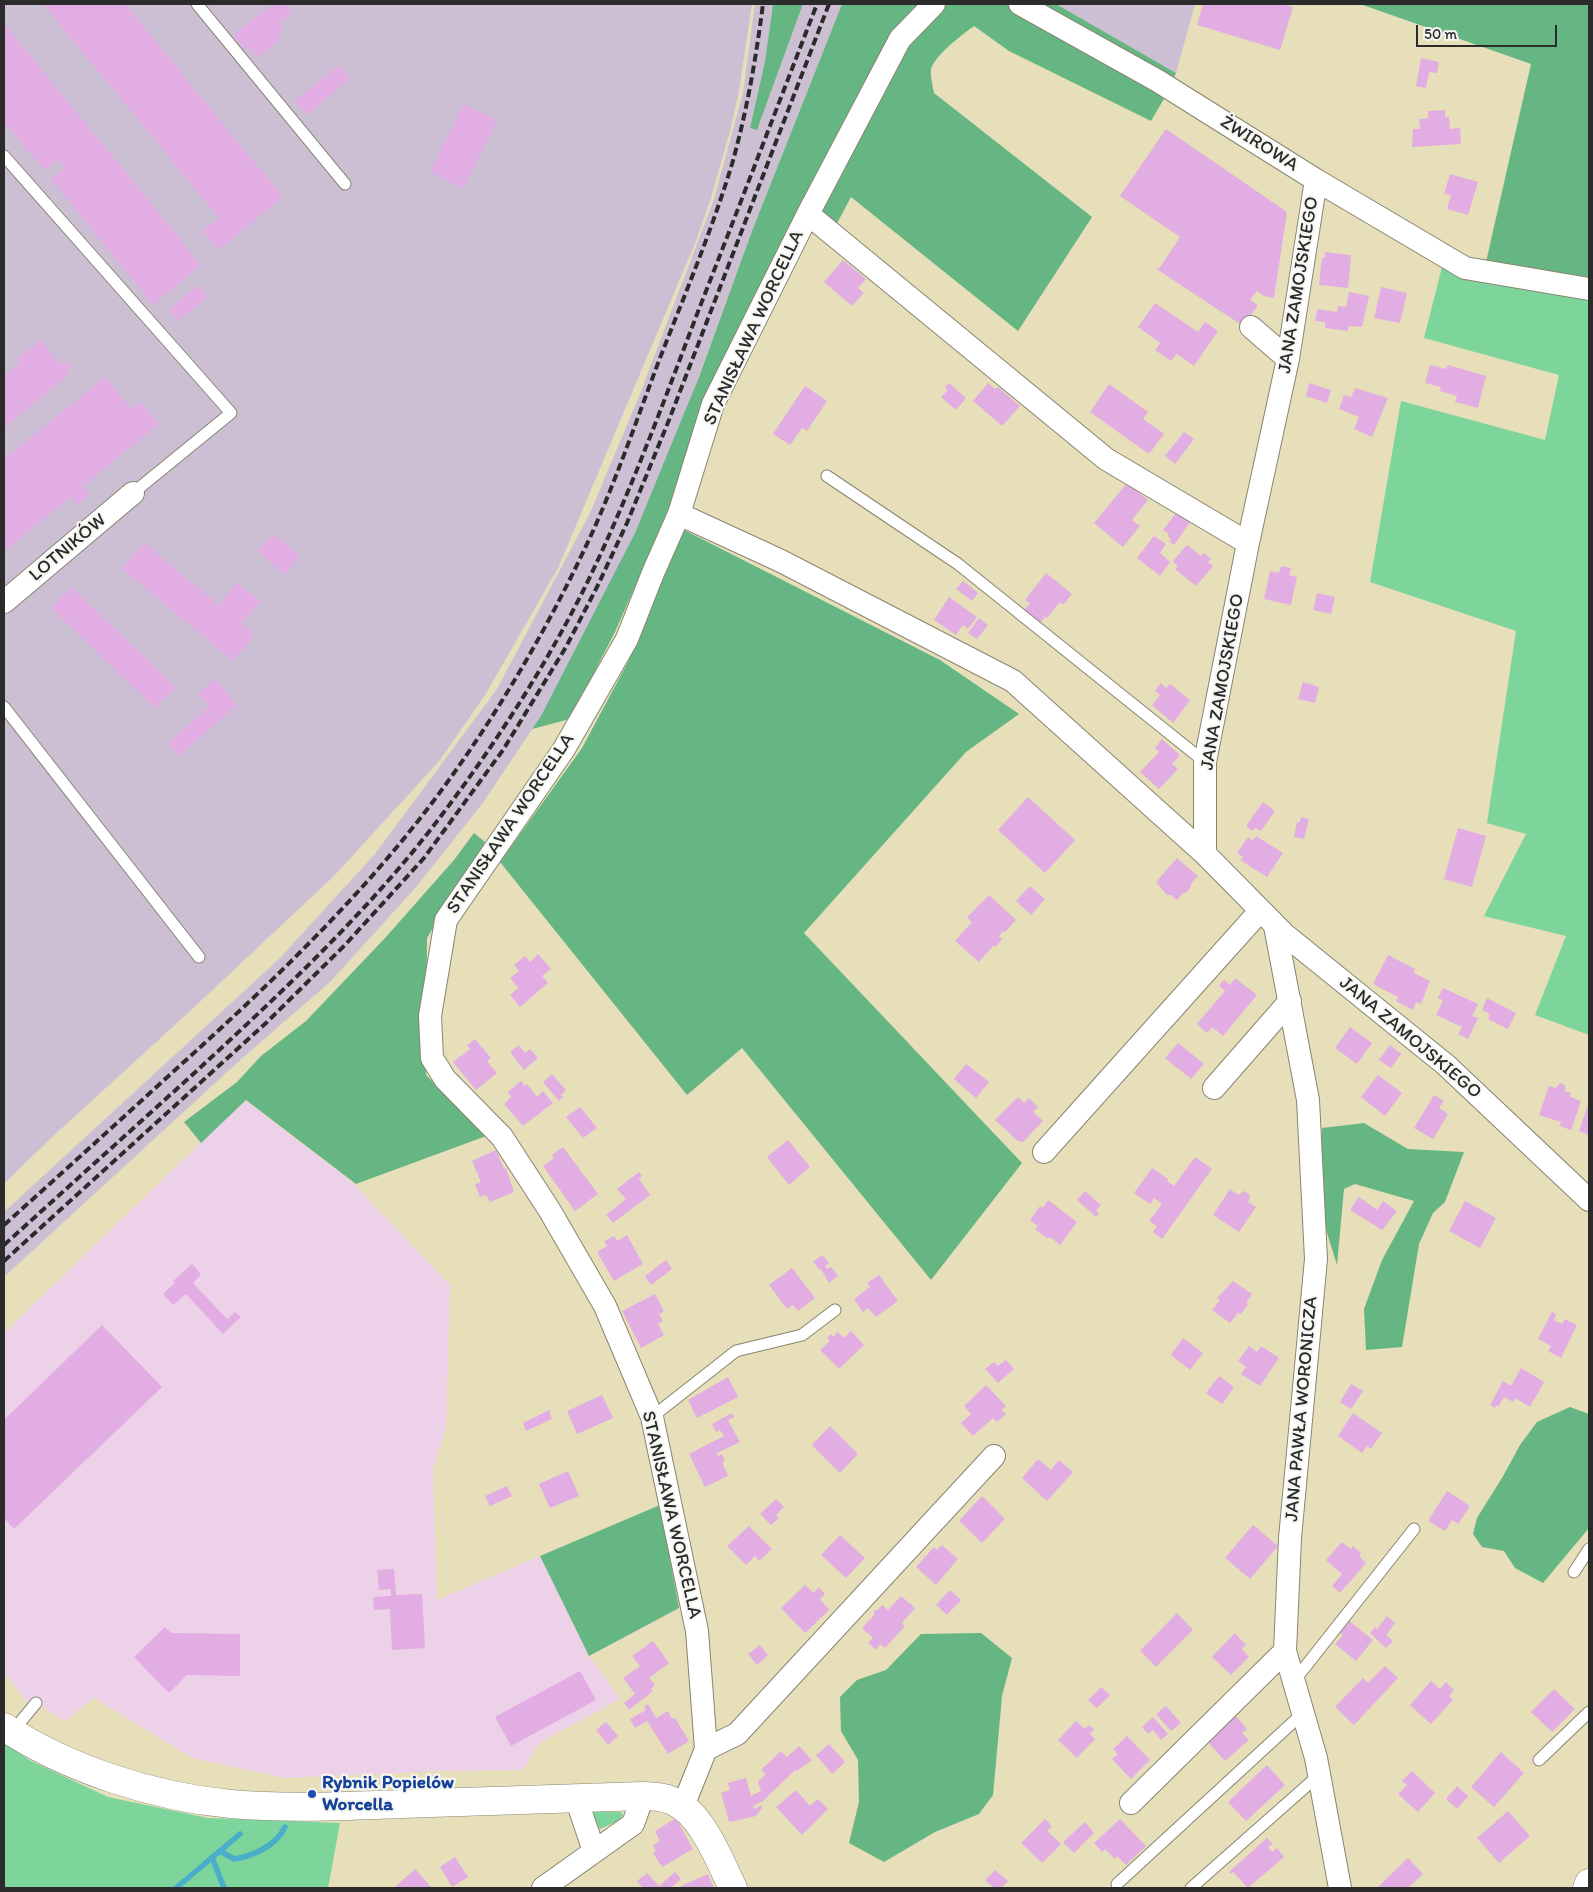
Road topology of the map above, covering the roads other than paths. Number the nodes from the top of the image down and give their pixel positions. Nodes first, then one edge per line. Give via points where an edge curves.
1 (197, 4) edge
2 (934, 4) edge
3 (1020, 4) edge
4 (4, 156) edge
5 (1316, 180) junction
6 (345, 184) dead end
7 (808, 214) junction
8 (1589, 289) edge
9 (1251, 327) dead end
10 (1288, 359) junction
11 (827, 476) dead end
12 (133, 493) joint
13 (679, 514) junction
14 (1248, 543) junction
15 (4, 602) edge
16 (4, 707) edge
17 (1205, 762) junction
18 (1205, 854) junction
19 (1268, 918) junction
20 (199, 957) dead end
21 (1290, 1001) junction
22 (1214, 1088) dead end
23 (1044, 1152) dead end
24 (1589, 1200) edge
25 (835, 1310) dead end
26 (652, 1417) junction
27 (994, 1456) dead end
28 (1414, 1529) dead end
29 (1589, 1549) edge
30 (1574, 1572) dead end
31 (1285, 1651) junction
32 (1294, 1681) junction
33 (36, 1703) dead end
34 (1589, 1712) edge
35 (1303, 1713) junction
36 (8, 1729) edge
37 (706, 1749) junction
38 (1539, 1760) dead end
39 (1319, 1774) junction
40 (643, 1796) junction
41 (576, 1798) junction
42 (1131, 1803) dead end
43 (683, 1806) junction
44 (594, 1851) junction
45 (1117, 1884) dead end
46 (1589, 1884) edge
47 (543, 1888) edge
48 (733, 1888) edge
49 (1191, 1888) edge
50 (1340, 1888) edge
51 (1587, 1888) edge

1 - 6 lane
2 - 7 street, STANISŁAWA WORCELLA via 900,39
3 - 5 street, ŻWIROWA via 1158,81
4 - 12 lane via 231,413
5 - 8 street, ŻWIROWA via 1465,268
5 - 10 street, JANA ZAMOJSKIEGO
7 - 13 street, STANISŁAWA WORCELLA via 713,404
7 - 14 street via 1106,459
9 - 10 street
10 - 14 street, JANA ZAMOJSKIEGO
11 - 17 lane via 958,564
12 - 15 street, LOTNIKÓW
13 - 18 street via 781,561 1013,681
13 - 26 street, STANISŁAWA WORCELLA via 627,639 564,750 446,920 430,1016 432,1058 445,1080 502,1138 550,1211 606,1306
14 - 17 street, JANA ZAMOJSKIEGO
16 - 20 lane
17 - 18 street, JANA ZAMOJSKIEGO
18 - 19 street, JANA ZAMOJSKIEGO
19 - 21 street, JANA PAWŁA WORONICZA
19 - 23 street
19 - 24 street, JANA ZAMOJSKIEGO via 1446,1065
21 - 22 street
21 - 31 street, JANA PAWŁA WORONICZA via 1308,1100 1316,1259 1290,1538
25 - 26 lane via 802,1335 736,1351
26 - 37 street, STANISŁAWA WORCELLA via 696,1631
27 - 37 street via 737,1734
28 - 32 lane
29 - 30 lane
31 - 32 street, JANA PAWŁA WORONICZA
31 - 42 street
32 - 35 street, JANA PAWŁA WORONICZA
33 - 36 lane
34 - 38 lane
35 - 39 street, JANA PAWŁA WORONICZA
35 - 45 lane
36 - 41 street via 68,1761 109,1777 169,1794 229,1804 306,1807
37 - 43 street, STANISŁAWA WORCELLA
39 - 49 lane
39 - 50 street, JANA PAWŁA WORONICZA
40 - 41 street
40 - 43 street via 664,1798
40 - 44 street via 633,1824
41 - 44 street
43 - 48 street via 702,1828
44 - 47 street
46 - 51 street

